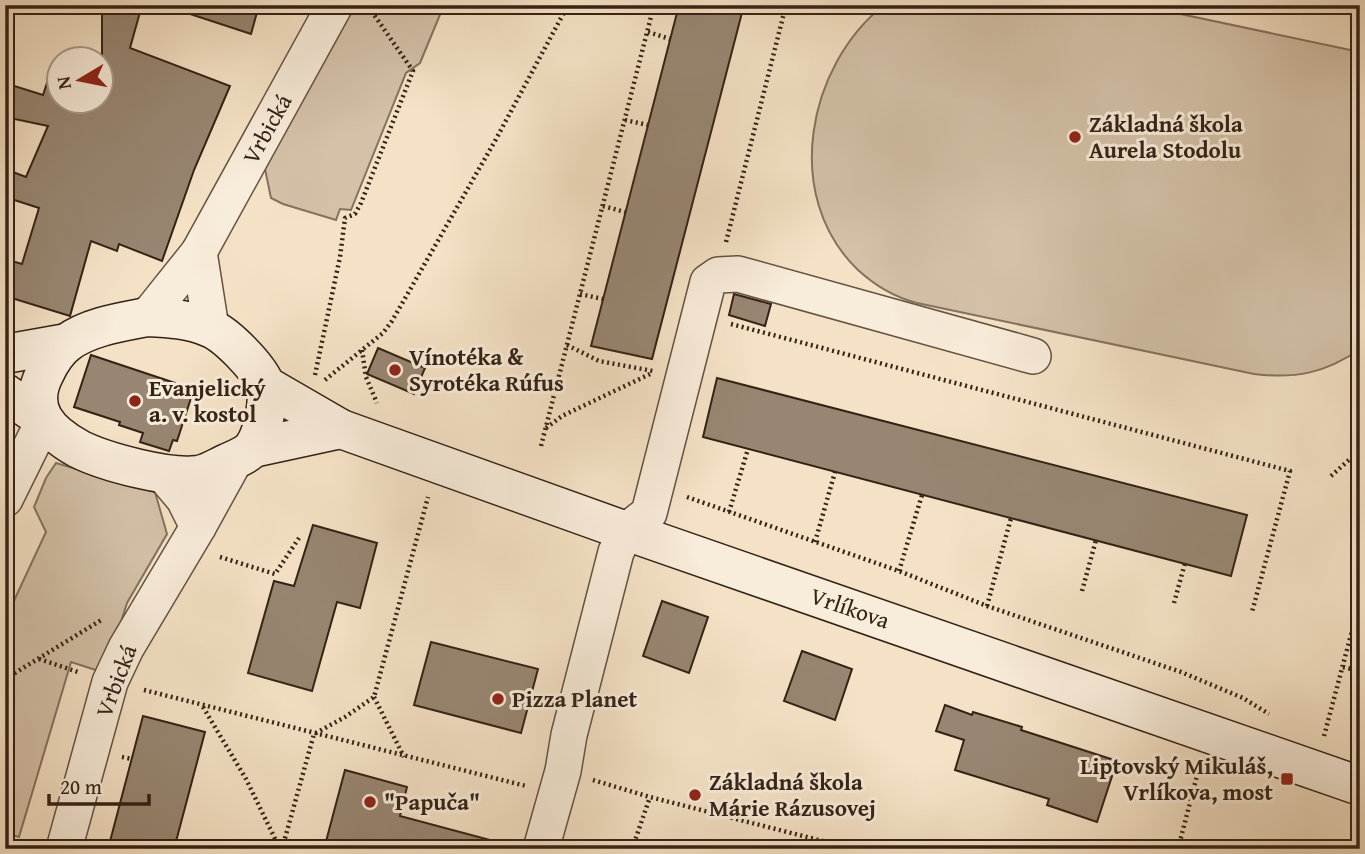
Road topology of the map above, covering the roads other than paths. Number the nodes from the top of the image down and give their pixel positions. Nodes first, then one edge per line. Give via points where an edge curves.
1 (335, 5) edge
2 (199, 252) junction
3 (147, 317) junction
4 (211, 328) junction
5 (67, 343) junction
6 (5, 354) edge
7 (1033, 356) dead end
8 (265, 385) junction
9 (5, 393) edge
10 (44, 420) junction
11 (341, 429) junction
12 (244, 454) junction
13 (163, 474) junction
14 (5, 499) edge
15 (626, 531) junction
16 (207, 541) junction
17 (1360, 786) edge
18 (64, 849) edge
19 (541, 849) edge

1 - 2 street, Vrbická
2 - 3 street, Vrbická
2 - 4 street
3 - 4 street
3 - 5 street via 104,327
4 - 8 street via 240,352
5 - 6 street
5 - 10 street via 50,362 39,386 38,407
7 - 15 street via 738,274 718,275 708,282 703,295 649,513
8 - 11 street, Vrlíkova
8 - 12 street via 265,418
9 - 10 street
10 - 13 street via 63,440 82,450
10 - 14 street
11 - 12 street
11 - 15 street, Vrlíkova
12 - 13 street via 199,475
12 - 16 street, Vrbická
13 - 16 street via 184,499
15 - 17 street, Vrlíkova
15 - 19 street via 616,552
16 - 18 street, Vrbická via 126,648 110,682

